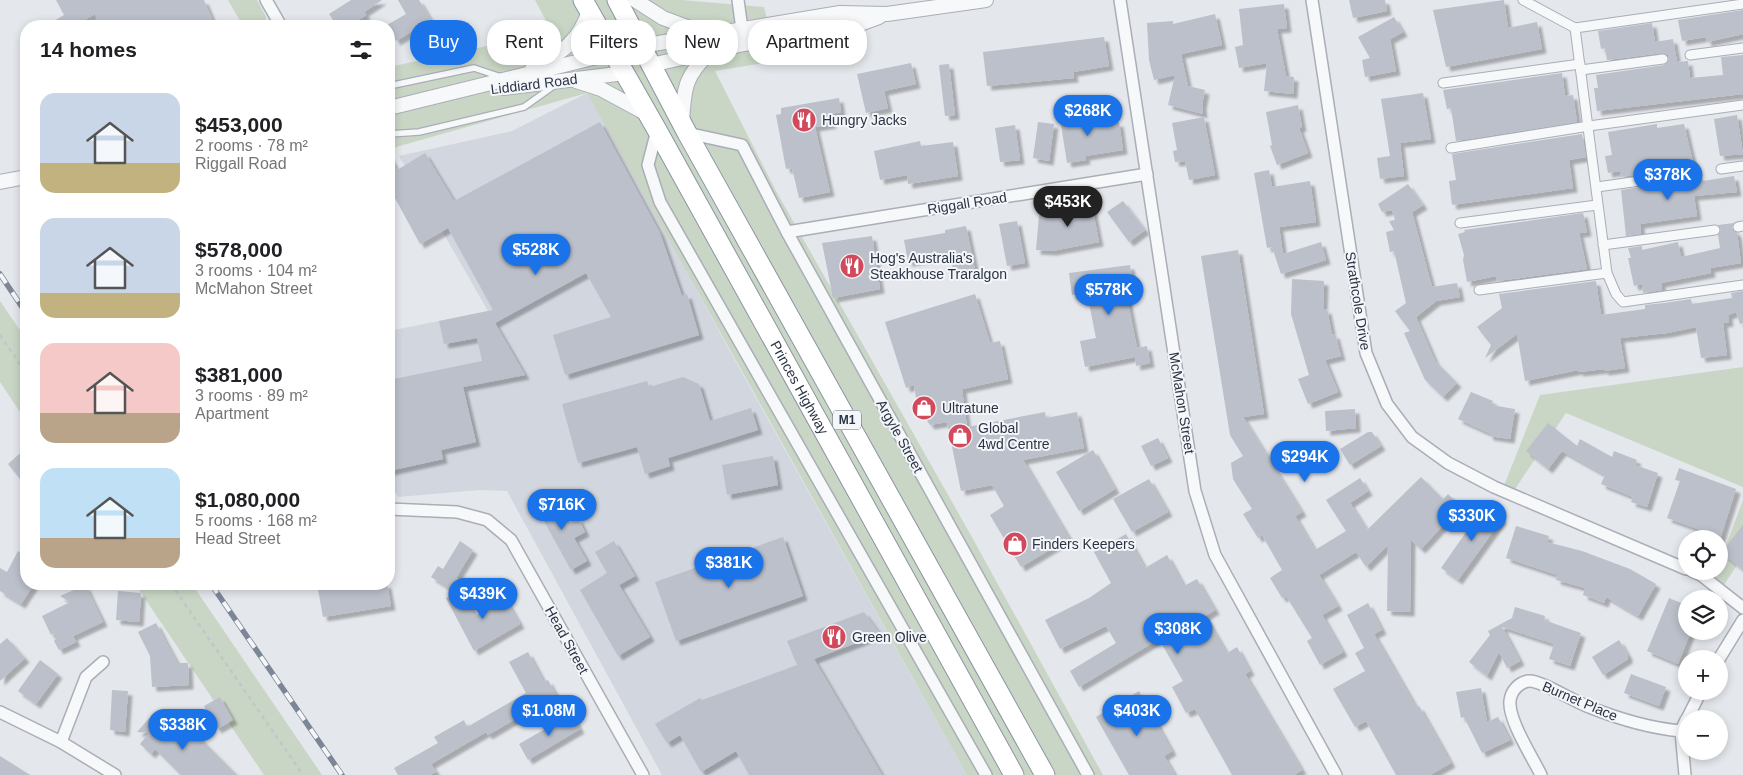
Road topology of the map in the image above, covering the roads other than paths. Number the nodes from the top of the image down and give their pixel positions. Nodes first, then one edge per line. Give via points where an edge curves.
1 (266, 0) edge
2 (617, 0) edge
3 (635, 0) edge
4 (738, 0) edge
5 (986, 0) edge
6 (1120, 0) edge
7 (1312, 0) edge
8 (1524, 0) edge
9 (584, 3) edge
10 (1743, 4) edge
11 (887, 14) junction
12 (278, 20) edge
13 (594, 20) edge
14 (627, 20) edge
15 (669, 20) edge
16 (742, 28) junction
17 (1575, 28) junction
18 (738, 29) edge
19 (744, 44) junction
20 (738, 45) edge
21 (1743, 48) edge
22 (1690, 56) dead end
23 (1663, 59) dead end
24 (571, 63) edge
25 (620, 65) edge
26 (651, 65) joint
27 (695, 65) edge
28 (1581, 67) junction
29 (625, 73) junction
30 (511, 79) junction
31 (572, 79) junction
32 (558, 81) junction
33 (1443, 83) dead end
34 (395, 85) edge
35 (444, 96) junction
36 (1743, 105) edge
37 (395, 107) edge
38 (653, 123) junction
39 (1589, 126) junction
40 (684, 128) junction
41 (395, 134) edge
42 (1451, 148) dead end
43 (1743, 166) edge
44 (1721, 169) dead end
45 (1696, 173) dead end
46 (1147, 174) junction
47 (20, 178) edge
48 (0, 182) edge
49 (1597, 186) junction
50 (1597, 205) junction
51 (1460, 223) dead end
52 (1715, 230) dead end
53 (787, 232) junction
54 (1603, 245) junction
55 (1607, 273) junction
56 (1743, 285) edge
57 (1479, 290) dead end
58 (395, 509) edge
59 (1678, 566) edge
60 (1707, 580) edge
61 (1743, 608) edge
62 (1743, 620) edge
63 (1725, 650) edge
64 (103, 662) dead end
65 (0, 712) edge
66 (1678, 731) edge
67 (61, 742) junction
68 (1684, 760) edge
69 (115, 775) edge
70 (642, 775) edge
71 (986, 775) edge
72 (1014, 775) edge
73 (1045, 775) edge
74 (1088, 775) edge
75 (1336, 775) edge
76 (1541, 775) edge
77 (1685, 775) edge

1 - 12 street
2 - 14 highway, Princes Highway / M1
3 - 15 street
4 - 16 street
5 - 11 street
6 - 46 street, McMahon Street
7 - 59 street, Strathcole Drive via 1366,353 1386,404 1412,437 1448,463
8 - 17 street
9 - 13 highway, Princes Highway / M1
9 - 30 street via 584,27 574,42
10 - 17 street
11 - 16 street via 840,13
11 - 19 street via 844,30
16 - 18 street
16 - 19 street
17 - 28 street
19 - 20 street
21 - 22 street
23 - 28 street
24 - 30 street, Liddiard Road
25 - 29 highway, Princes Highway / M1
26 - 29 highway
26 - 40 highway, Princes Highway / M1
27 - 40 street via 683,95
28 - 33 street
28 - 39 street
29 - 31 street, Liddiard Road
29 - 38 highway, Princes Highway / M1
30 - 34 lane via 474,68
30 - 35 street, Liddiard Road
31 - 32 street, Liddiard Road
31 - 38 street via 600,89
32 - 35 street, Liddiard Road
32 - 41 lane via 553,88 524,107 420,132
35 - 37 street, Liddiard Road
36 - 39 street
38 - 71 street via 648,165 660,202
38 - 72 highway, Princes Highway / M1
39 - 42 street
39 - 49 street
40 - 53 street, Argyle Street via 742,145
40 - 73 highway, Princes Highway / M1
43 - 44 street
45 - 49 street
46 - 53 street, Riggall Road
46 - 75 street, McMahon Street via 1195,491 1203,520 1215,555
47 - 48 street
49 - 50 street
50 - 51 street
50 - 54 street
52 - 54 street
53 - 74 street, Argyle Street
54 - 55 street
55 - 56 street via 1623,302
55 - 57 street
58 - 70 street, Head Street via 457,512 487,520 510,540
60 - 61 street
62 - 63 street
64 - 67 street via 86,677
65 - 67 street
66 - 76 street, Burnet Place via 1631,722 1571,699 1544,684 1525,682 1512,692 1510,703
67 - 69 street
68 - 77 street

